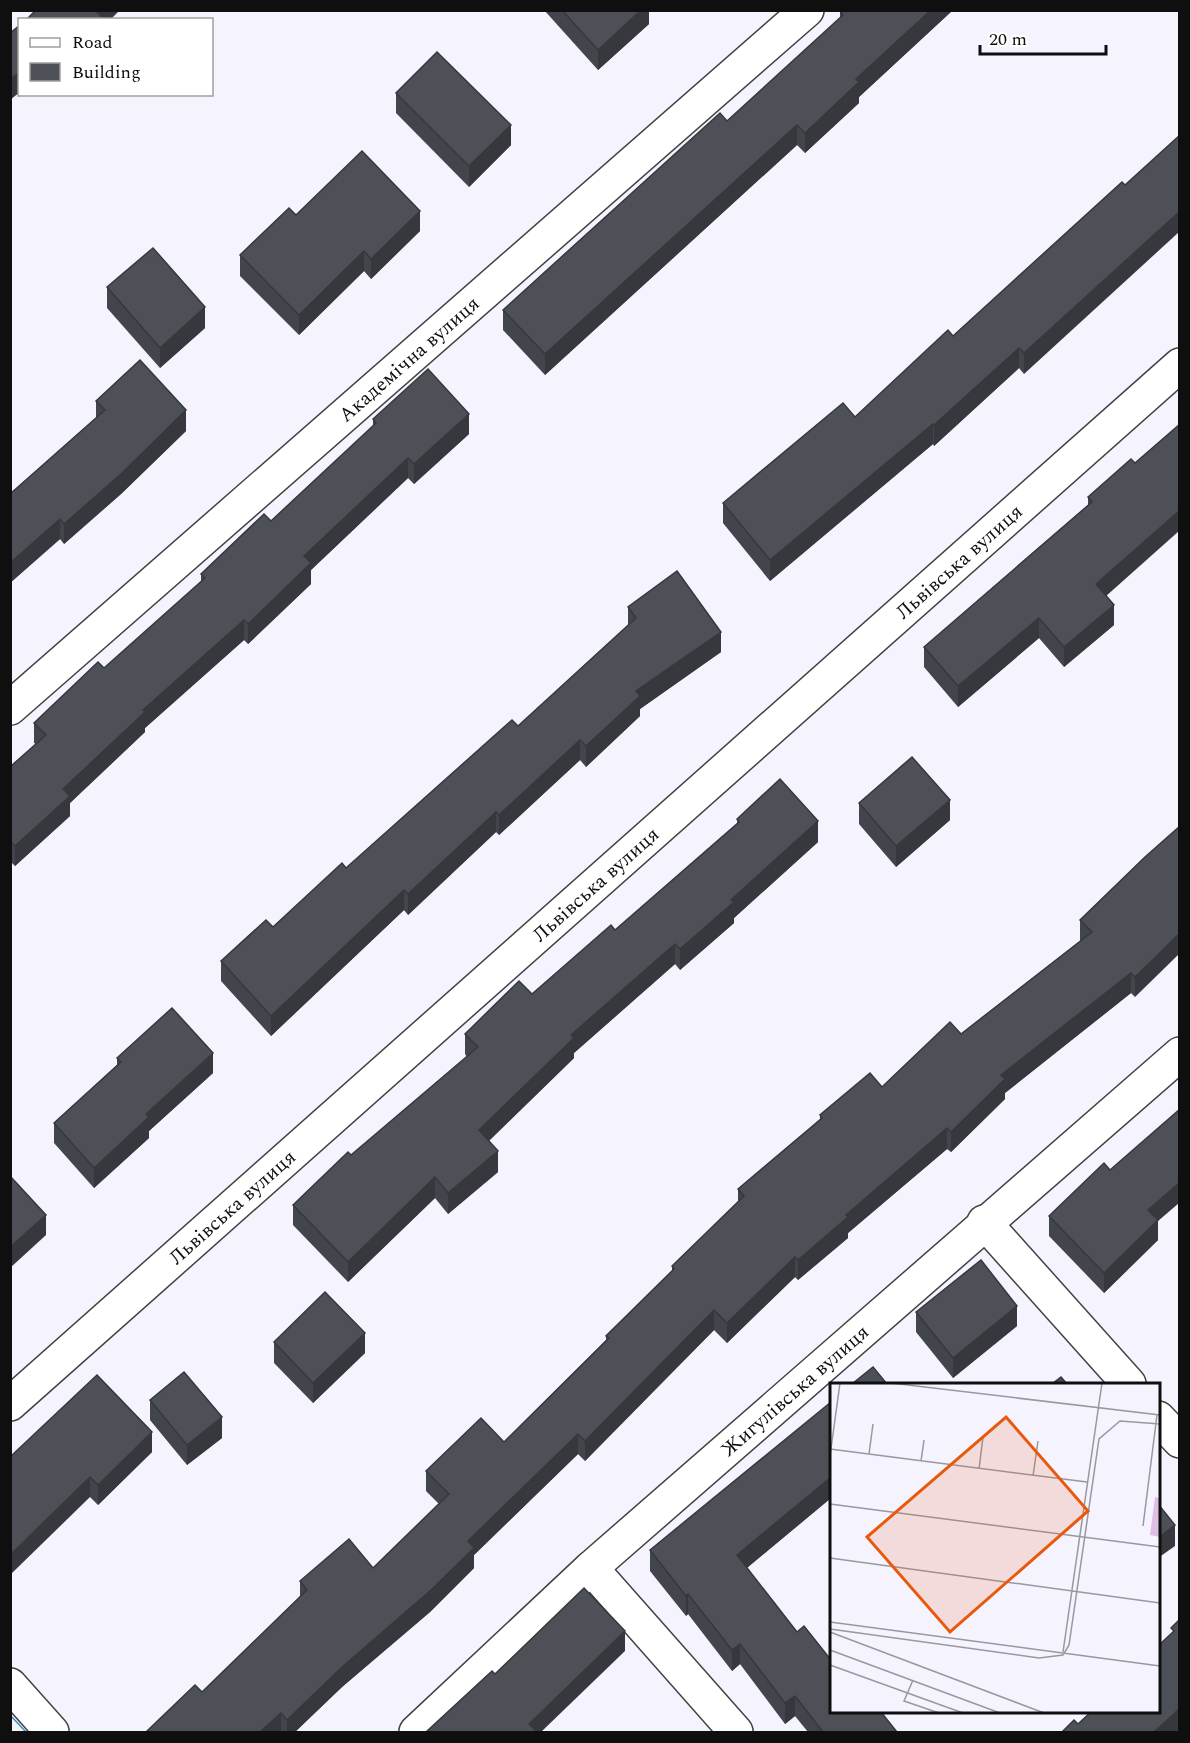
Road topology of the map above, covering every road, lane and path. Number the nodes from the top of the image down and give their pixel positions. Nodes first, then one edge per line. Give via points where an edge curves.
1 (807, 10) edge
2 (1179, 365) edge
3 (10, 708) edge
4 (1179, 1054) edge
5 (984, 1222) junction
6 (1128, 1383) edge
7 (10, 1404) edge
8 (1160, 1420) edge
9 (1179, 1441) edge
10 (591, 1568) junction
11 (10, 1685) edge
12 (52, 1732) edge
13 (416, 1732) edge
14 (736, 1732) edge

1 - 3 street, Академічна вулиця
2 - 7 street, Львівська вулиця
4 - 5 street, Жигулівська вулиця
5 - 6 street
5 - 10 street, Жигулівська вулиця
8 - 9 street
10 - 13 street, Жигулівська вулиця
10 - 14 street
11 - 12 street

